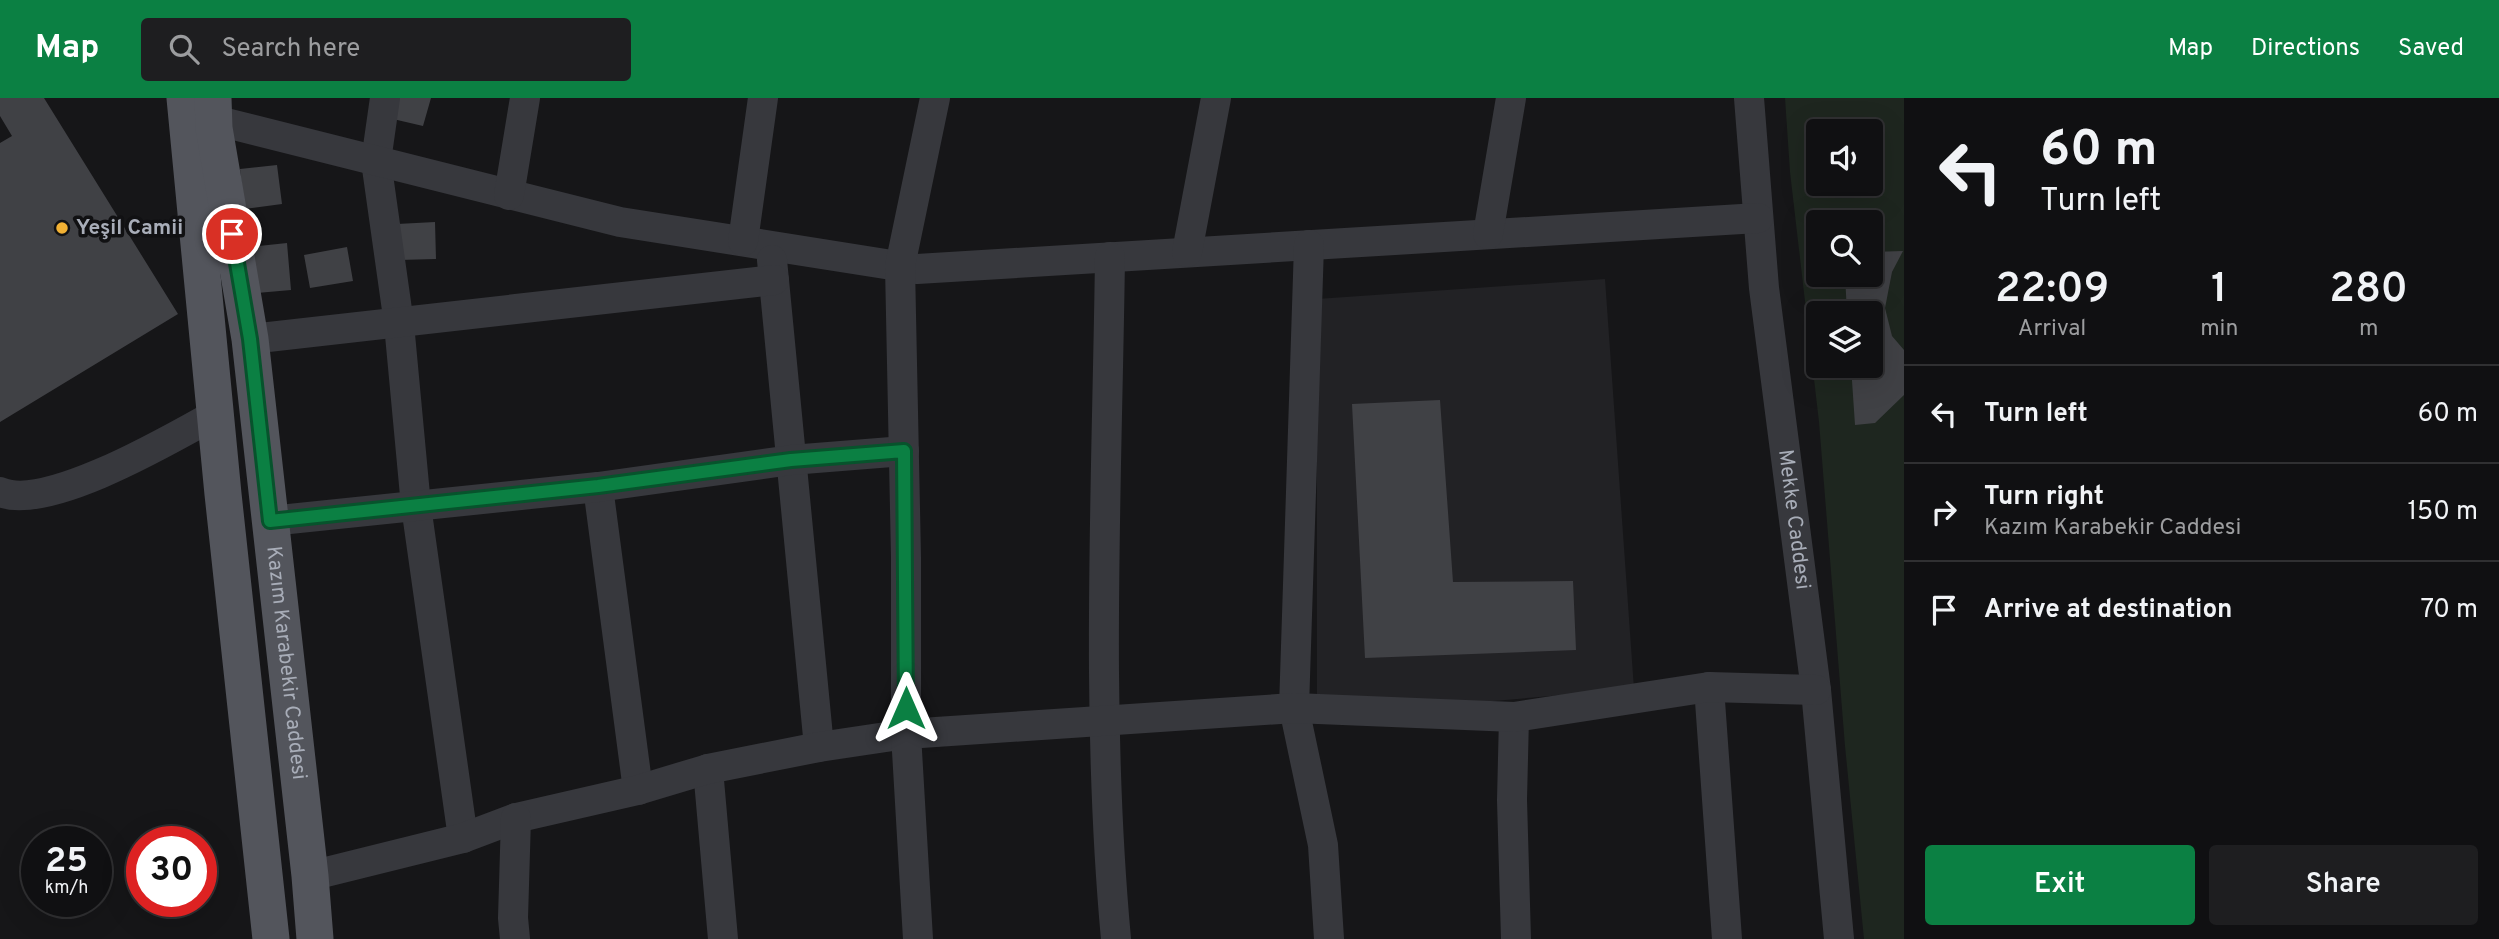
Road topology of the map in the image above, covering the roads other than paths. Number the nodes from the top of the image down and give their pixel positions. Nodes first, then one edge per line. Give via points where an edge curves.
1 (185, 98) edge
2 (385, 98) edge
3 (525, 98) edge
4 (763, 98) edge
5 (935, 98) edge
6 (1216, 98) edge
7 (1511, 98) edge
8 (1749, 98) edge
9 (213, 109) edge
10 (376, 161) junction
11 (509, 195) junction
12 (1758, 218) junction
13 (1488, 234) junction
14 (757, 244) junction
15 (1309, 245) junction
16 (1187, 252) junction
17 (1110, 257) junction
18 (900, 266) junction
19 (774, 280) junction
20 (399, 324) junction
21 (250, 339) junction
22 (216, 414) junction
23 (904, 451) junction
24 (791, 460) junction
25 (598, 486) junction
26 (0, 492) edge
27 (416, 506) junction
28 (270, 521) junction
29 (1709, 687) junction
30 (1816, 690) junction
31 (1294, 708) junction
32 (1514, 717) junction
33 (1103, 720) junction
34 (906, 734) junction
35 (819, 747) junction
36 (708, 769) junction
37 (638, 790) junction
38 (516, 818) junction
39 (463, 838) junction
40 (310, 876) junction
41 (271, 939) edge
42 (315, 939) edge
43 (515, 939) edge
44 (723, 939) edge
45 (918, 939) edge
46 (1116, 939) edge
47 (1329, 939) edge
48 (1516, 939) edge
49 (1727, 939) edge
50 (1839, 939) edge

1 - 22 main road, Kazım Karabekir Caddesi
2 - 10 street
3 - 11 street
4 - 14 street
5 - 18 street
6 - 16 street
7 - 13 street
8 - 12 street, Mekke Caddesi
9 - 10 street
9 - 21 main road, Kazım Karabekir Caddesi
10 - 11 street
10 - 20 street
11 - 14 street via 620,222
12 - 13 street
12 - 30 street, Mekke Caddesi
13 - 15 street
14 - 18 street
14 - 19 street
15 - 16 street
15 - 31 street
16 - 17 street
17 - 18 street via 917,269
17 - 33 street
18 - 23 street
19 - 20 street
19 - 24 street
20 - 21 street
20 - 27 street
21 - 28 main road, Kazım Karabekir Caddesi
22 - 26 street via 73,484 29,497
22 - 41 main road, Kazım Karabekir Caddesi
23 - 24 street
23 - 34 street
24 - 25 street
24 - 35 street
25 - 27 street
25 - 37 street
27 - 28 street
27 - 39 street
28 - 40 main road, Kazım Karabekir Caddesi
29 - 30 street
29 - 32 street
29 - 49 street
30 - 50 street, Mekke Caddesi
31 - 32 street
31 - 33 street
31 - 47 street via 1323,845
32 - 48 street
33 - 34 street
33 - 46 street
34 - 35 street
34 - 45 street
35 - 36 street
36 - 37 street
36 - 44 street
37 - 38 street
38 - 39 street
38 - 43 street
39 - 40 street
40 - 42 main road, Kazım Karabekir Caddesi

